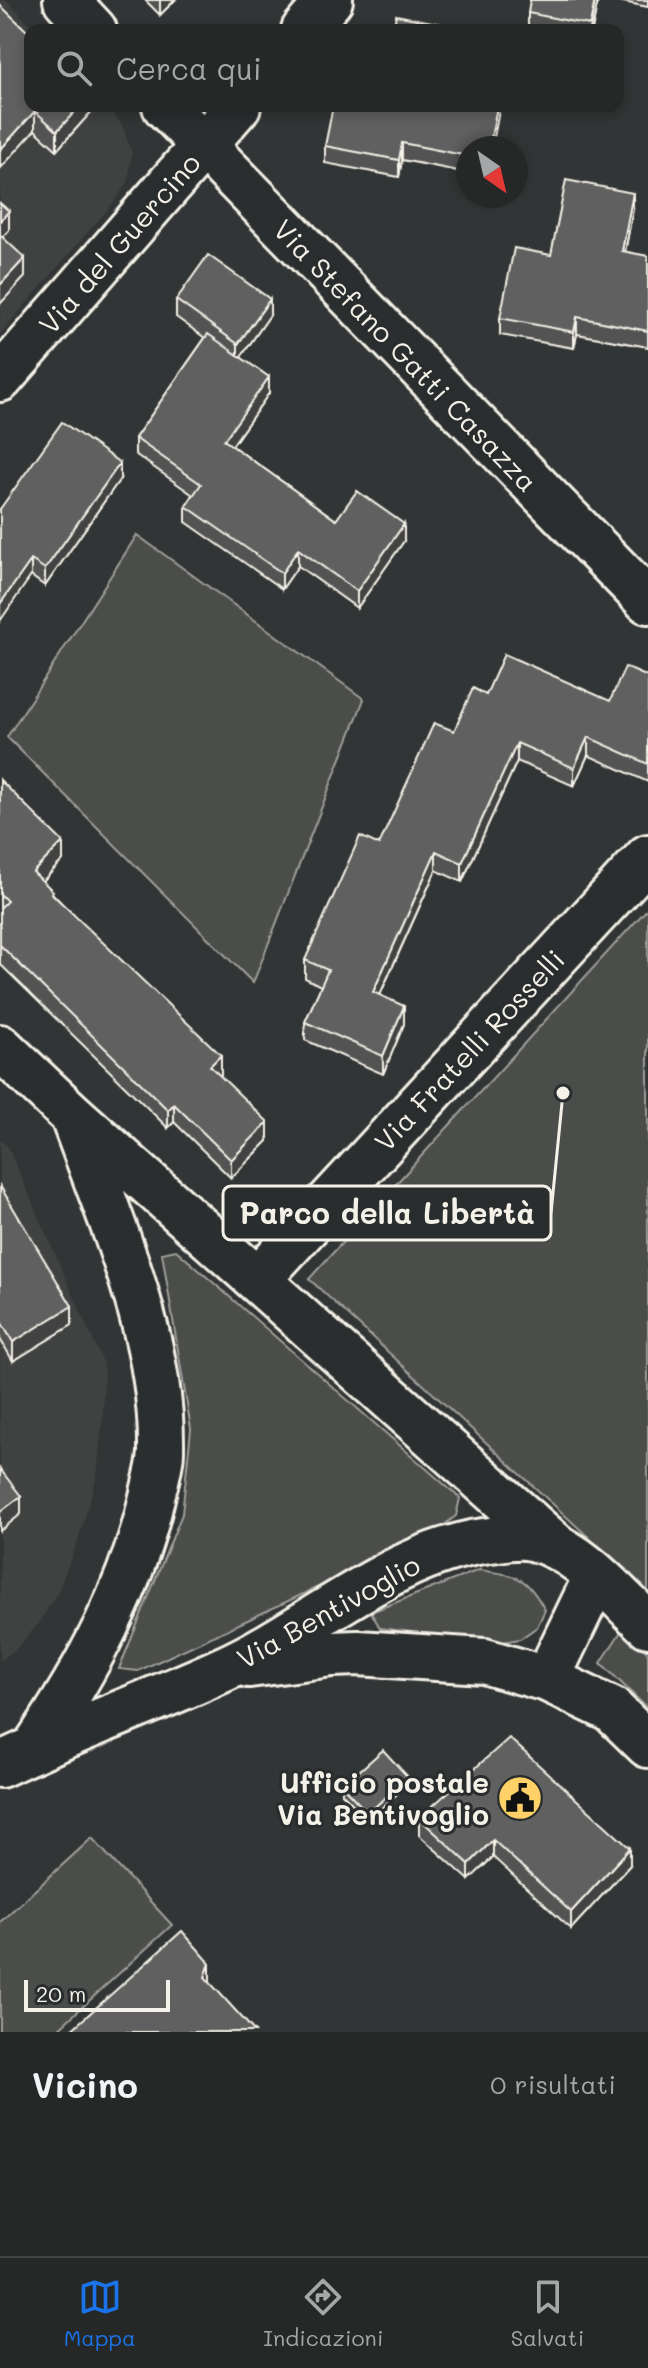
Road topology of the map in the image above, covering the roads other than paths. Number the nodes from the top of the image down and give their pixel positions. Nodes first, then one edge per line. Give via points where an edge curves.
1 (66, 0) edge
2 (330, 0) edge
3 (88, 24) edge
4 (309, 24) edge
5 (171, 112) edge
6 (233, 112) edge
7 (203, 146) junction
8 (0, 379) edge
9 (648, 601) edge
10 (648, 857) edge
11 (0, 1047) edge
12 (72, 1115) junction
13 (258, 1279) junction
14 (557, 1547) junction
15 (596, 1577) junction
16 (648, 1625) edge
17 (227, 1668) junction
18 (547, 1679) junction
19 (648, 1745) edge
20 (16, 1758) edge

1 - 3 street
2 - 4 street
5 - 7 street, Via Stefano Gatti Casazza
6 - 7 street, Via del Guercino
7 - 8 street, Via del Guercino
7 - 9 street, Via Stefano Gatti Casazza
10 - 13 street, Via Fratelli Rosselli
11 - 12 street, Via Bentivoglio
12 - 13 street, Via Bentivoglio
12 - 20 street, Via Bentivoglio via 141,1309 156,1377 161,1453 125,1588 68,1698
13 - 14 street, Via Bentivoglio
14 - 15 street, Via Bentivoglio
14 - 17 street, Via Bentivoglio via 510,1537 444,1548
15 - 16 street, Via Bentivoglio
15 - 18 street
17 - 18 street, Via Bentivoglio via 358,1653 484,1661
17 - 20 street
18 - 19 street, Via Bentivoglio via 612,1710

